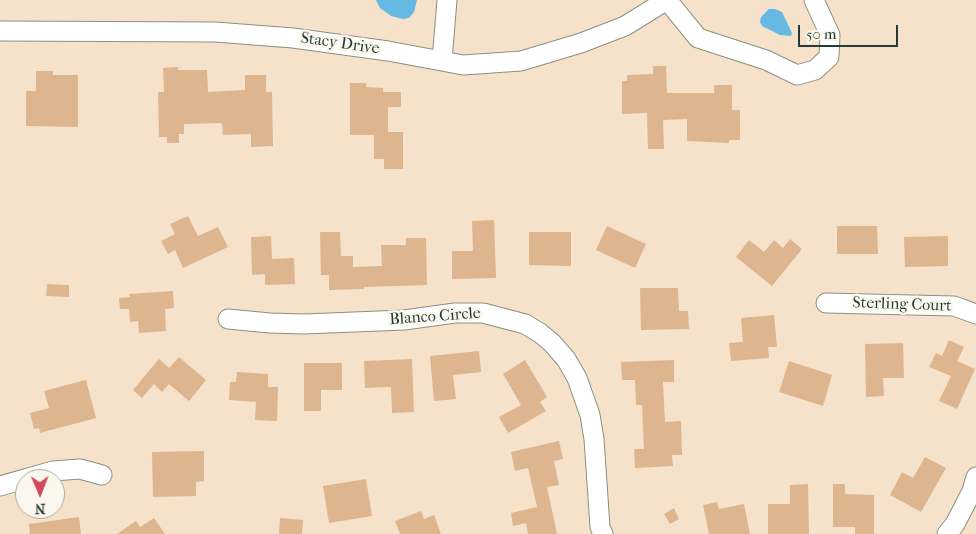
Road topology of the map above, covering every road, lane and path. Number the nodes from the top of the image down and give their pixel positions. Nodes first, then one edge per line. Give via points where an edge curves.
1 (448, 0) edge
2 (666, 0) edge
3 (814, 0) edge
4 (0, 31) edge
5 (442, 61) junction
6 (826, 303) dead end
7 (976, 314) edge
8 (228, 319) dead end
9 (102, 475) dead end
10 (976, 477) edge
11 (0, 486) edge
12 (954, 532) edge
13 (603, 534) edge

1 - 5 street
2 - 3 street via 698,38 766,60 797,75 815,70 829,57 830,35
2 - 5 street, Stacy Drive via 625,26 521,61 463,65
4 - 5 street, Stacy Drive via 215,32 293,38
6 - 7 street, Sterling Court via 954,306
8 - 13 street, Blanco Circle via 304,324 483,313 525,324 552,344 577,378 590,415 594,439
9 - 11 street via 80,469 53,471
10 - 12 street

